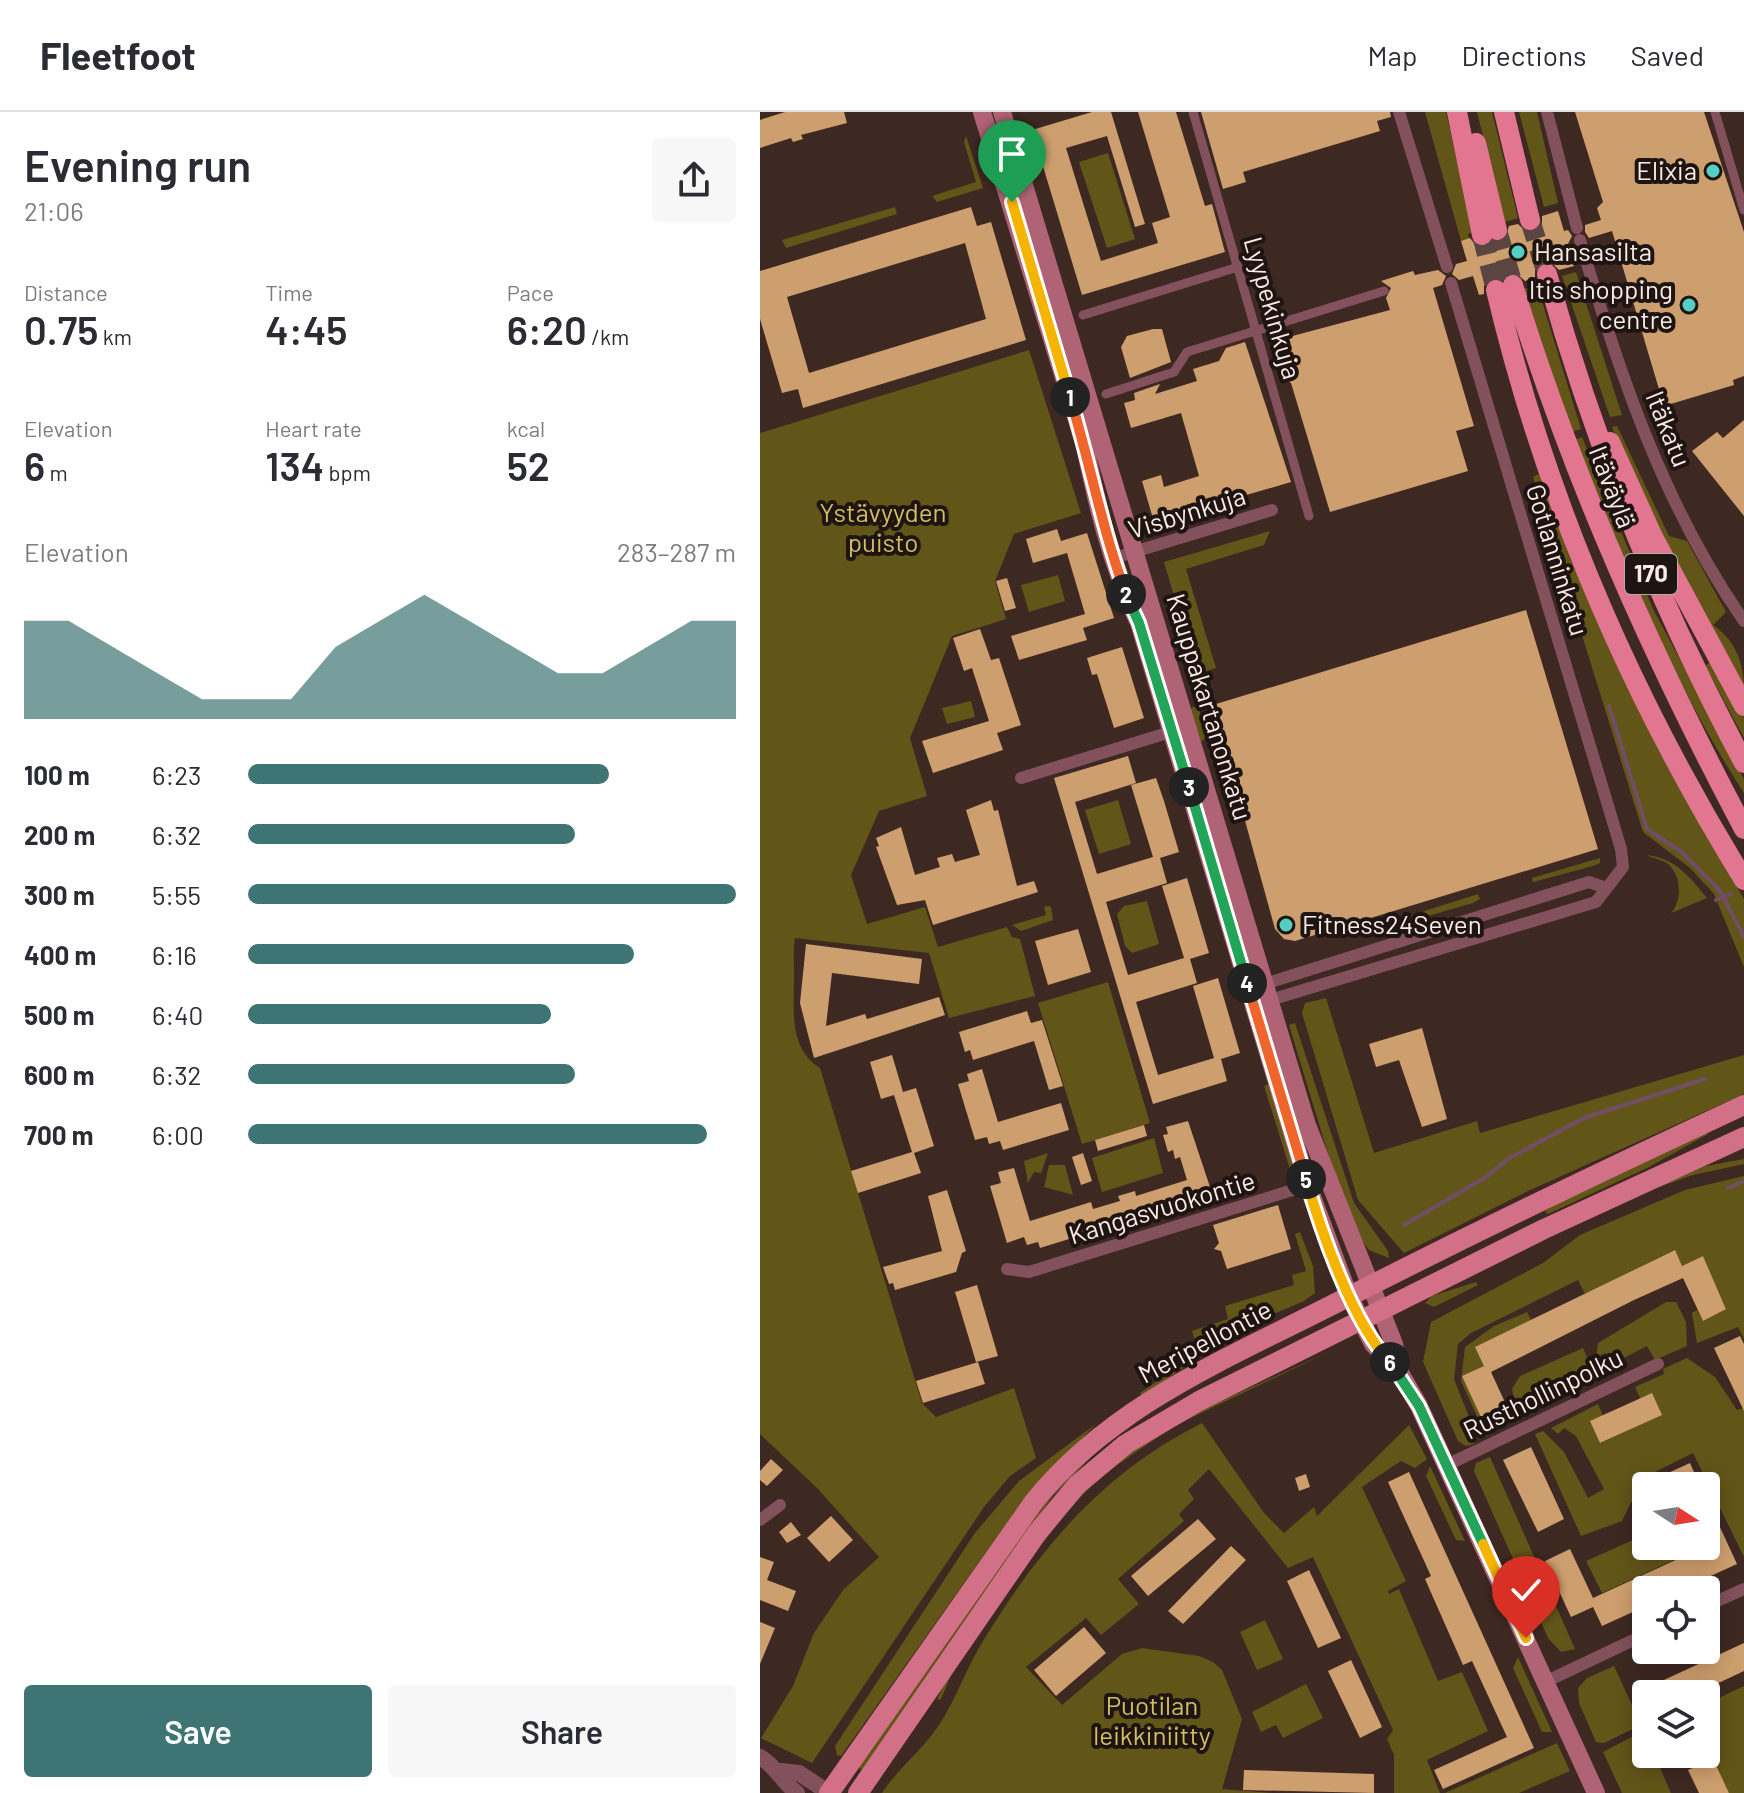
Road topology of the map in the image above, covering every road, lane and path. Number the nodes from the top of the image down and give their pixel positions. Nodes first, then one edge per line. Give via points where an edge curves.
1 (1193, 112) edge
2 (1399, 112) edge
3 (1457, 112) edge
4 (1470, 112) edge
5 (1504, 112) edge
6 (1547, 112) edge
7 (1715, 112) edge
8 (1006, 113) edge
9 (983, 117) edge
10 (1741, 206) edge
11 (1530, 220) tunnel mouth
12 (1238, 267) junction
13 (1447, 267) dead end
14 (1547, 274) tunnel mouth
15 (1451, 283) dead end
16 (1384, 291) dead end
17 (1083, 315) dead end
18 (1559, 318) junction
19 (1256, 329) junction
20 (1106, 394) dead end
21 (1272, 510) dead end
22 (1309, 516) dead end
23 (1135, 552) junction
24 (1114, 558) junction
25 (1744, 621) edge
26 (1744, 706) edge
27 (1180, 729) junction
28 (1744, 763) edge
29 (1021, 778) dead end
30 (1744, 829) edge
31 (1744, 880) edge
32 (1606, 888) junction
33 (1264, 981) junction
34 (1260, 998) junction
35 (1744, 1105) edge
36 (1744, 1137) edge
37 (1328, 1179) junction
38 (1308, 1186) junction
39 (1007, 1269) dead end
40 (1369, 1286) junction
41 (1349, 1296) junction
42 (1371, 1317) junction
43 (1658, 1364) dead end
44 (1447, 1465) junction
45 (780, 1505) dead end
46 (760, 1520) edge
47 (1744, 1589) edge
48 (1720, 1600) edge
49 (1632, 1641) edge
50 (1545, 1682) junction
51 (760, 1757) edge
52 (781, 1771) junction
53 (797, 1793) edge
54 (829, 1793) edge
55 (858, 1793) edge
56 (1596, 1793) edge

1 - 12 street, Lyypekinkuja
2 - 13 street
3 - 4 highway via 1490,232
5 - 11 highway
6 - 25 street, Itäkatu via 1578,234 1646,439 1703,556
7 - 10 street
8 - 9 street
8 - 23 main road, Kauppakartanonkatu
9 - 24 main road, Kauppakartanonkatu via 1085,446
12 - 17 street
12 - 19 street, Lyypekinkuja
14 - 18 highway, Itäväylä / 170
15 - 32 street, Gotlanninkatu via 1621,849 1623,867
16 - 19 street
18 - 26 highway via 1653,537
18 - 28 highway, Itäväylä / 170 via 1594,433 1644,560
19 - 20 street via 1187,352 1174,372
19 - 22 street, Lyypekinkuja
21 - 23 street, Visbynkuja
23 - 24 street, Visbynkuja
23 - 27 main road, Kauppakartanonkatu
24 - 27 main road, Kauppakartanonkatu
27 - 29 street
27 - 33 main road, Kauppakartanonkatu
27 - 34 main road, Kauppakartanonkatu
30 - 31 highway, Itäväylä / 170 via 1685,719 1608,550 1505,287 1520,384 1582,563 1647,705
32 - 33 street via 1589,882
32 - 34 street via 1596,902
33 - 34 main road, Kauppakartanonkatu
34 - 37 main road, Kauppakartanonkatu
34 - 38 main road, Kauppakartanonkatu via 1267,1080
35 - 40 main road, Meripellontie
36 - 42 main road, Meripellontie via 1544,1229
37 - 38 street, Kangasvuokontie
37 - 40 main road, Kauppakartanonkatu
38 - 39 street, Kangasvuokontie via 1029,1272
38 - 41 main road, Kauppakartanonkatu
40 - 41 main road, Meripellontie
40 - 42 main road, Kauppakartanonkatu
41 - 42 main road, Kauppakartanonkatu
41 - 54 main road, Meripellontie via 1153,1398 1069,1462 1009,1537
42 - 44 main road via 1394,1344 1399,1371
42 - 55 main road, Meripellontie via 1146,1430 1077,1485 1018,1559
43 - 44 street, Rusthollinpolku
44 - 50 main road
45 - 46 street
47 - 48 street
49 - 50 street
50 - 56 main road
51 - 52 street
52 - 53 street
52 - 54 street via 799,1773

